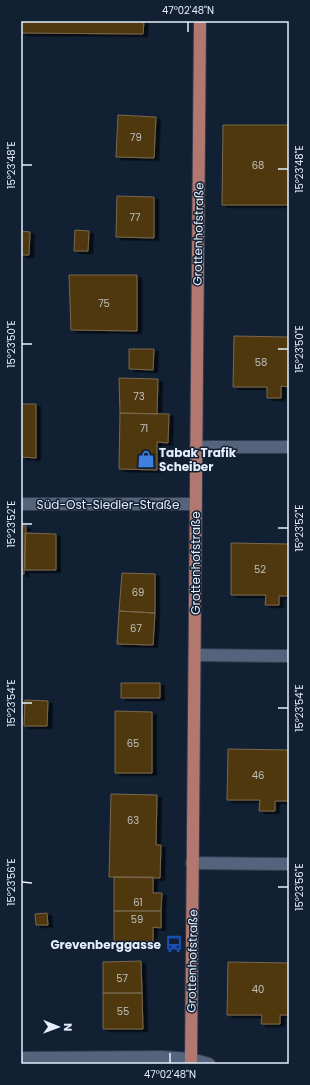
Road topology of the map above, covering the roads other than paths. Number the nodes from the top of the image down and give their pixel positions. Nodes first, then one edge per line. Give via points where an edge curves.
1 (200, 21) edge
2 (196, 447) junction
3 (289, 447) edge
4 (21, 504) edge
5 (196, 504) junction
6 (195, 655) junction
7 (289, 656) edge
8 (192, 863) junction
9 (289, 864) edge
10 (21, 1058) edge
11 (191, 1061) edge
12 (209, 1064) edge

1 - 2 main road, Grottenhofstraße
2 - 3 street
2 - 5 main road, Grottenhofstraße
4 - 5 street, Süd-Ost-Siedler-Straße
5 - 6 main road, Grottenhofstraße
6 - 7 street
6 - 8 main road, Grottenhofstraße
8 - 9 street
8 - 11 main road, Grottenhofstraße
10 - 11 street via 162,1057
11 - 12 street

